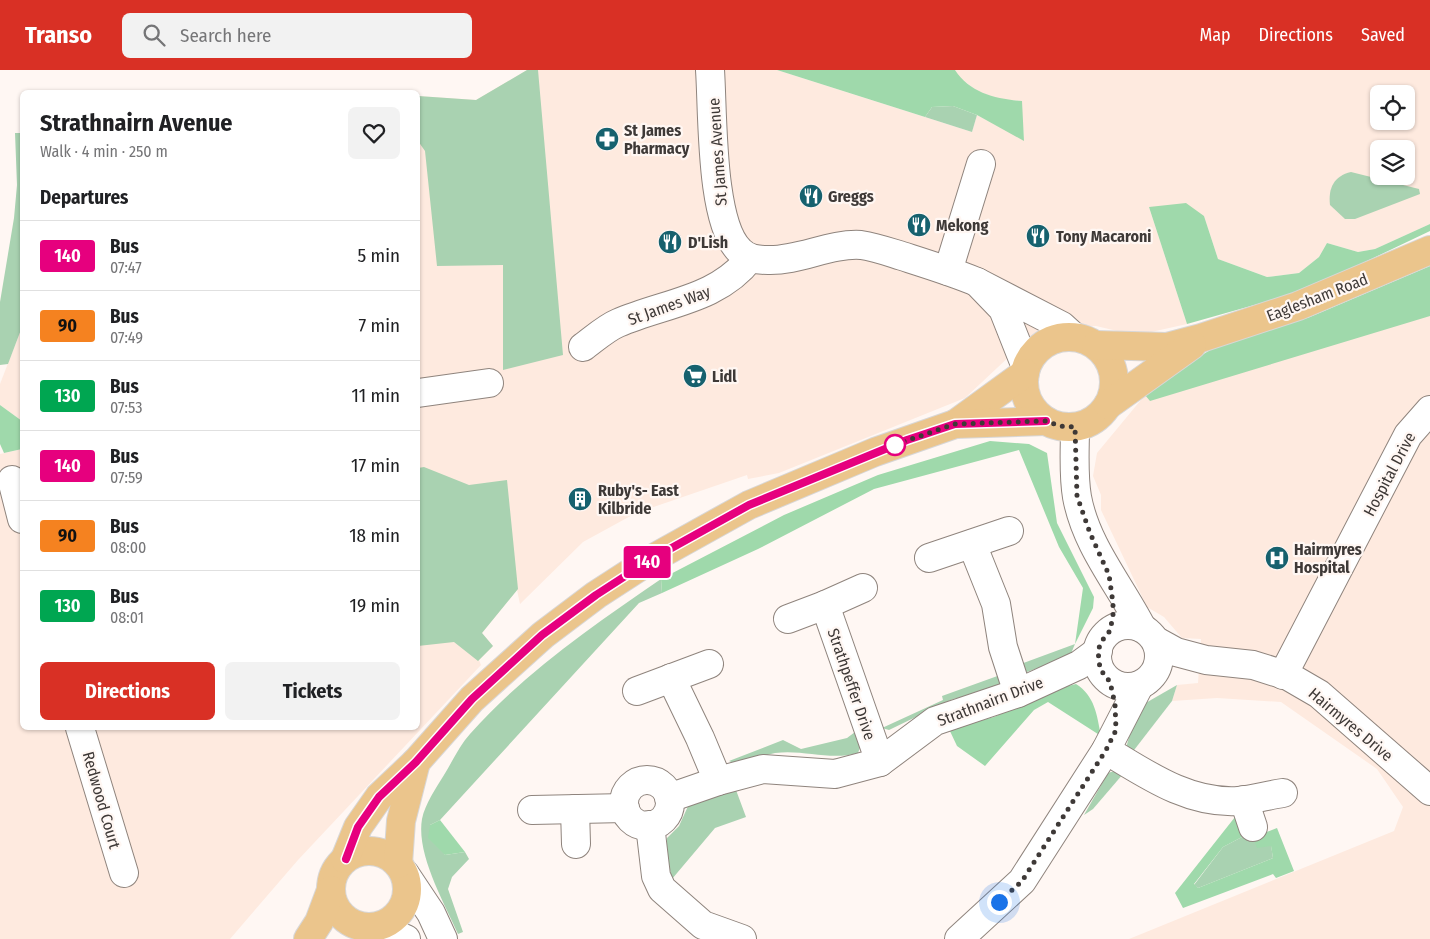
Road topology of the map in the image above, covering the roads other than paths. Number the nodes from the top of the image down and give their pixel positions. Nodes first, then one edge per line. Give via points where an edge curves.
1 (710, 70) edge
2 (981, 164) dead end
3 (1430, 250) edge
4 (750, 258) junction
5 (948, 271) junction
6 (978, 282) junction
7 (1201, 338) junction
8 (1084, 341) junction
9 (583, 347) dead end
10 (1026, 370) junction
11 (489, 382) dead end
12 (420, 393) edge
13 (1108, 405) junction
14 (1430, 410) edge
15 (1046, 421) junction
16 (955, 424) junction
17 (1075, 427) junction
18 (12, 477) edge
19 (20, 511) edge
20 (1008, 532) dead end
21 (972, 544) junction
22 (929, 558) dead end
23 (1109, 575) junction
24 (863, 588) dead end
25 (825, 606) junction
26 (788, 619) dead end
27 (1149, 635) junction
28 (1105, 660) junction
29 (1206, 660) junction
30 (709, 664) dead end
31 (1284, 675) junction
32 (672, 678) junction
33 (1147, 678) junction
34 (637, 691) dead end
35 (1018, 693) junction
36 (81, 730) edge
37 (1111, 740) junction
38 (416, 762) junction
39 (880, 762) junction
40 (718, 781) junction
41 (1430, 791) edge
42 (1284, 792) dead end
43 (669, 798) junction
44 (1244, 800) junction
45 (625, 808) junction
46 (575, 809) junction
47 (532, 810) dead end
48 (650, 825) junction
49 (1254, 828) dead end
50 (576, 844) dead end
51 (346, 859) junction
52 (402, 869) junction
53 (124, 873) dead end
54 (331, 890) junction
55 (366, 931) edge
56 (308, 939) edge
57 (406, 939) edge
58 (443, 939) edge
59 (742, 939) edge
60 (959, 939) edge

1 - 4 street, St James Avenue via 721,211 726,230 738,250
2 - 5 street
3 - 7 main road, Eaglesham Road via 1298,306
4 - 5 street via 780,260 862,245
4 - 9 street, St James Way via 730,280 709,292 617,324
5 - 6 street
6 - 8 street
6 - 10 street via 1003,310
7 - 8 main road, Eaglesham Road via 1168,347
7 - 13 main road, Eaglesham Road
8 - 10 main road via 1060,337 1045,343 1034,353
8 - 13 main road via 1109,360 1115,379
10 - 15 main road via 1027,398 1034,411
10 - 16 main road
11 - 12 street
13 - 17 main road via 1100,415
14 - 31 street, Hospital Drive via 1408,435
15 - 16 main road
15 - 17 main road
16 - 38 main road via 874,452 758,501 650,560 542,635 472,699
17 - 23 street via 1077,496
18 - 19 street
20 - 21 street
21 - 22 street
21 - 35 street via 996,604 1003,648
23 - 27 street
23 - 28 street via 1113,618
24 - 25 street
25 - 26 street
25 - 39 street, Strathpeffer Drive
27 - 28 street via 1123,625
27 - 29 street, Hairmyres Drive via 1176,652
27 - 33 street via 1160,660
28 - 33 street via 1126,688
28 - 35 street, Strathnairn Drive
28 - 37 street via 1115,704
29 - 31 street, Hairmyres Drive via 1253,665
29 - 33 street, Hairmyres Drive
30 - 32 street
31 - 41 street, Hairmyres Drive via 1319,694
32 - 34 street
32 - 40 street
33 - 37 street
35 - 39 street, Strathnairn Drive via 935,721
36 - 53 street, Redwood Court
37 - 44 street via 1172,788 1216,800
37 - 60 street via 1022,881
38 - 51 main road via 379,797 358,827
38 - 52 main road via 401,821
39 - 40 street, Strathnairn Drive via 835,774 762,769
40 - 43 street, Strathnairn Drive
42 - 44 street
43 - 45 street via 659,783 645,780 637,782 627,793
43 - 48 street via 666,815
44 - 49 street
45 - 46 street
45 - 48 street via 637,823
46 - 47 street
46 - 50 street
48 - 59 street via 656,876 662,889 702,925
51 - 52 main road via 356,853 379,852
51 - 54 main road via 335,873
52 - 55 main road via 407,896 403,907 397,916
52 - 58 street via 431,913
54 - 55 main road via 338,912
54 - 56 main road via 319,922
55 - 57 street

